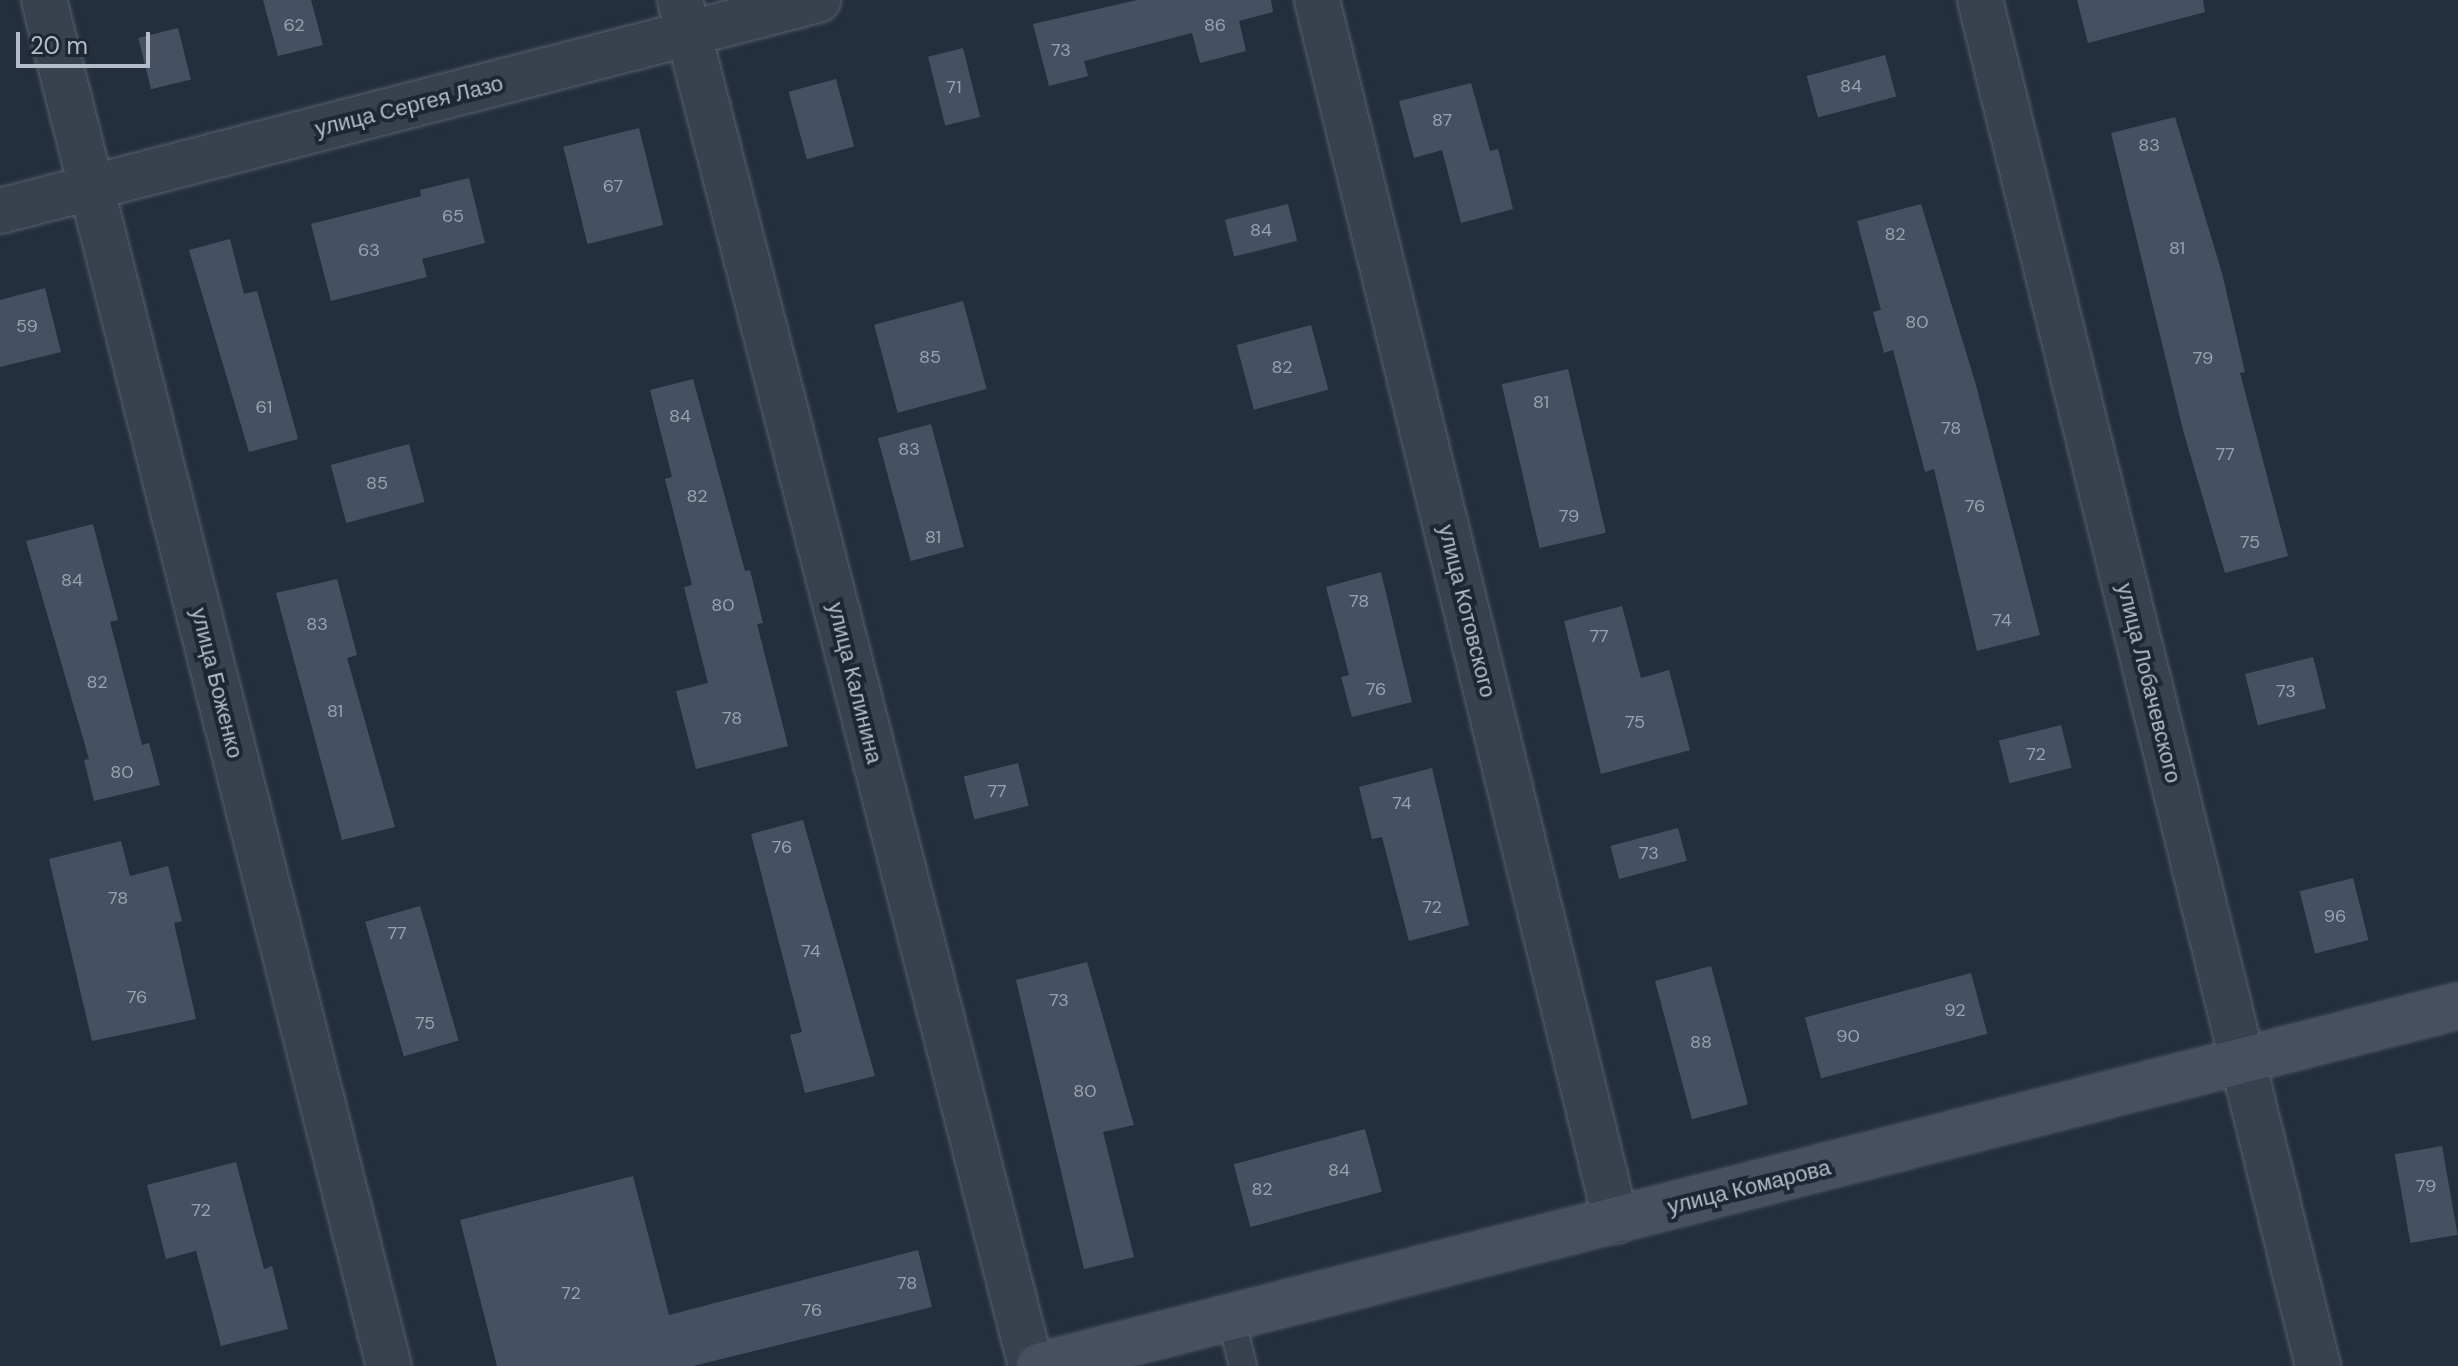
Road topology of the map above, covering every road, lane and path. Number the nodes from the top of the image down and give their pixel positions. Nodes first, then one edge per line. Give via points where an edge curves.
1 (44, 0) edge
2 (818, 0) edge
3 (1317, 0) edge
4 (1980, 0) edge
5 (684, 17) edge
6 (92, 187) junction
7 (0, 211) edge
8 (2458, 1006) edge
9 (2242, 1061) junction
10 (1616, 1221) junction
11 (1231, 1318) junction
12 (389, 1366) edge
13 (1031, 1366) edge
14 (1039, 1366) edge
15 (1243, 1366) edge
16 (2318, 1366) edge

1 - 6 street, улица Боженко
2 - 5 street, улица Сергея Лазо
3 - 10 street, улица Котовского
4 - 9 street, улица Лобачевского
5 - 6 street, улица Сергея Лазо
5 - 13 street, улица Калинина
6 - 7 street, улица Сергея Лазо
6 - 12 street, улица Боженко
8 - 9 main road, улица Комарова
9 - 10 main road, улица Комарова
9 - 16 street, улица Лобачевского
10 - 11 main road, улица Комарова
11 - 14 main road, улица Комарова
11 - 15 lane

